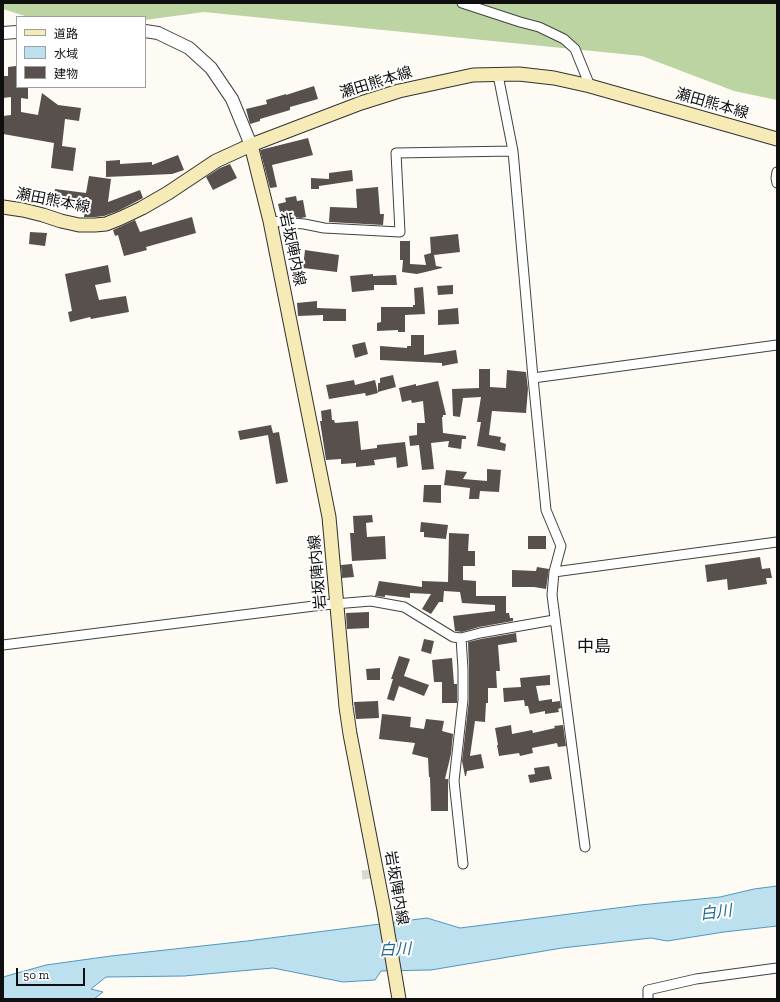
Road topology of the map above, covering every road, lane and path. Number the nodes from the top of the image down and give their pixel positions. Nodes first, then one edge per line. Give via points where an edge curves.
1 (462, 3) edge
2 (146, 30) edge
3 (16, 32) edge
4 (3, 33) edge
5 (498, 75) junction
6 (590, 86) junction
7 (777, 139) edge
8 (251, 145) junction
9 (513, 151) junction
10 (777, 172) edge
11 (777, 183) edge
12 (3, 208) edge
13 (270, 221) junction
14 (777, 345) edge
15 (533, 378) junction
16 (777, 542) edge
17 (554, 572) junction
18 (337, 604) junction
19 (554, 620) junction
20 (461, 638) junction
21 (3, 645) edge
22 (585, 847) dead end
23 (462, 864) dead end
24 (777, 968) edge
25 (399, 999) edge
26 (648, 999) edge

1 - 6 street via 539,26 564,39 575,49
2 - 8 street via 158,33 188,48 211,68 232,99
3 - 4 street
5 - 6 main road, 瀬田熊本線 via 519,74 554,78
5 - 8 main road, 瀬田熊本線 via 473,75 399,91
5 - 9 street
6 - 7 main road, 瀬田熊本線
8 - 12 main road, 瀬田熊本線 via 216,161 142,208 106,224 79,225 23,210
8 - 13 main road, 岩坂陣内線
9 - 13 street via 396,153 400,232 324,228
9 - 15 street
10 - 11 street
13 - 18 main road, 岩坂陣内線 via 329,517
14 - 15 street
15 - 17 street via 546,510 561,546
16 - 17 street
17 - 19 street
18 - 20 street via 371,601 404,607 453,637
18 - 21 street
18 - 25 main road, 岩坂陣内線 via 349,727
19 - 20 street
19 - 22 street
20 - 23 street via 462,700 454,781
24 - 26 street via 696,979 648,990

